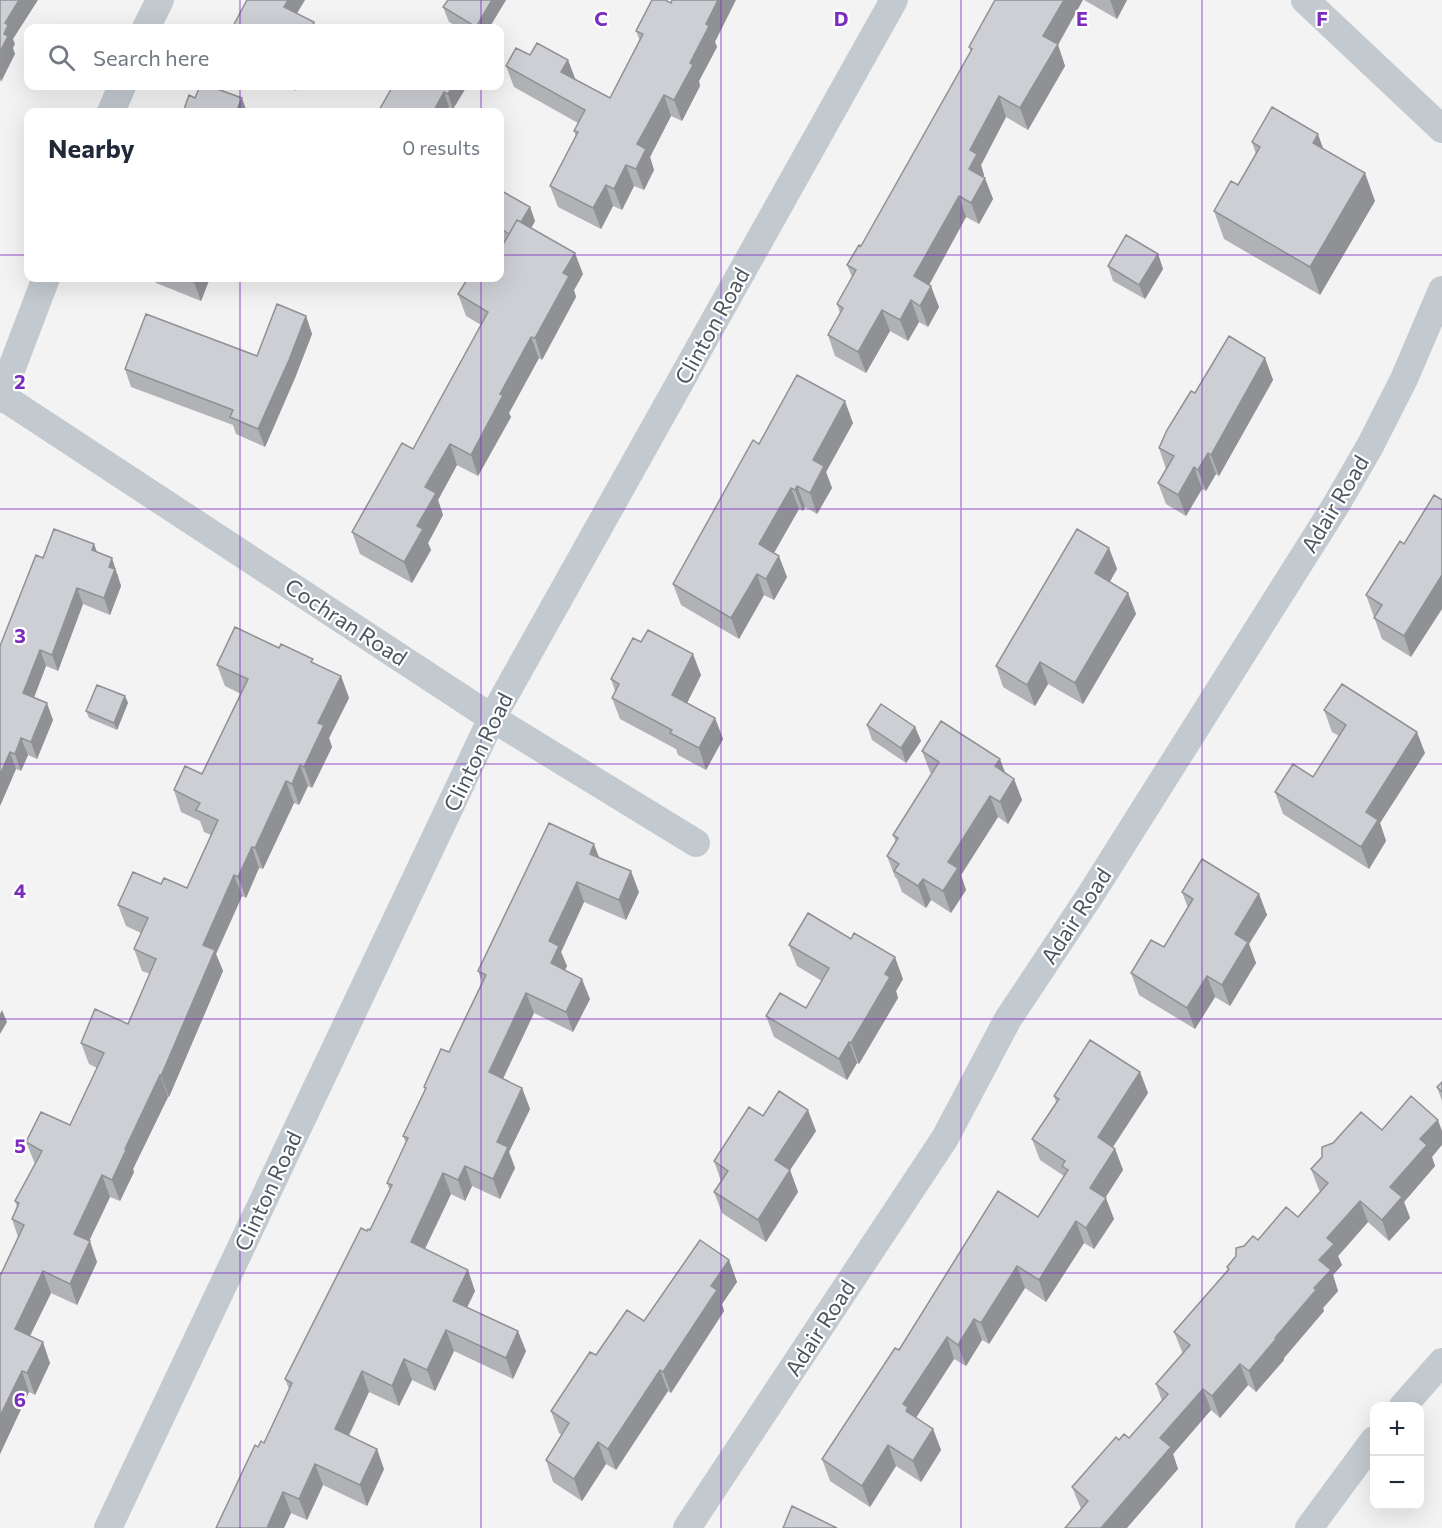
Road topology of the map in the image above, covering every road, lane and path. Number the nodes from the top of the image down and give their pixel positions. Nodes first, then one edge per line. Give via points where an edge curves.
1 (160, 0) edge
2 (894, 0) edge
3 (1305, 0) edge
4 (148, 24) edge
5 (120, 90) edge
6 (113, 108) edge
7 (1442, 129) edge
8 (44, 282) edge
9 (1442, 290) edge
10 (0, 397) edge
11 (492, 718) junction
12 (696, 843) dead end
13 (1442, 1362) edge
14 (1406, 1402) edge
15 (1370, 1445) edge
16 (108, 1528) edge
17 (687, 1528) edge
18 (1309, 1528) edge

1 - 4 street
2 - 11 street, Clinton Road
3 - 7 street
5 - 6 street
8 - 10 street
9 - 17 street, Adair Road via 1404,379 1336,505 1008,1019 945,1137
10 - 11 street, Cochran Road
11 - 12 street, Cochran Road
11 - 16 street, Clinton Road
13 - 14 street
15 - 18 street

